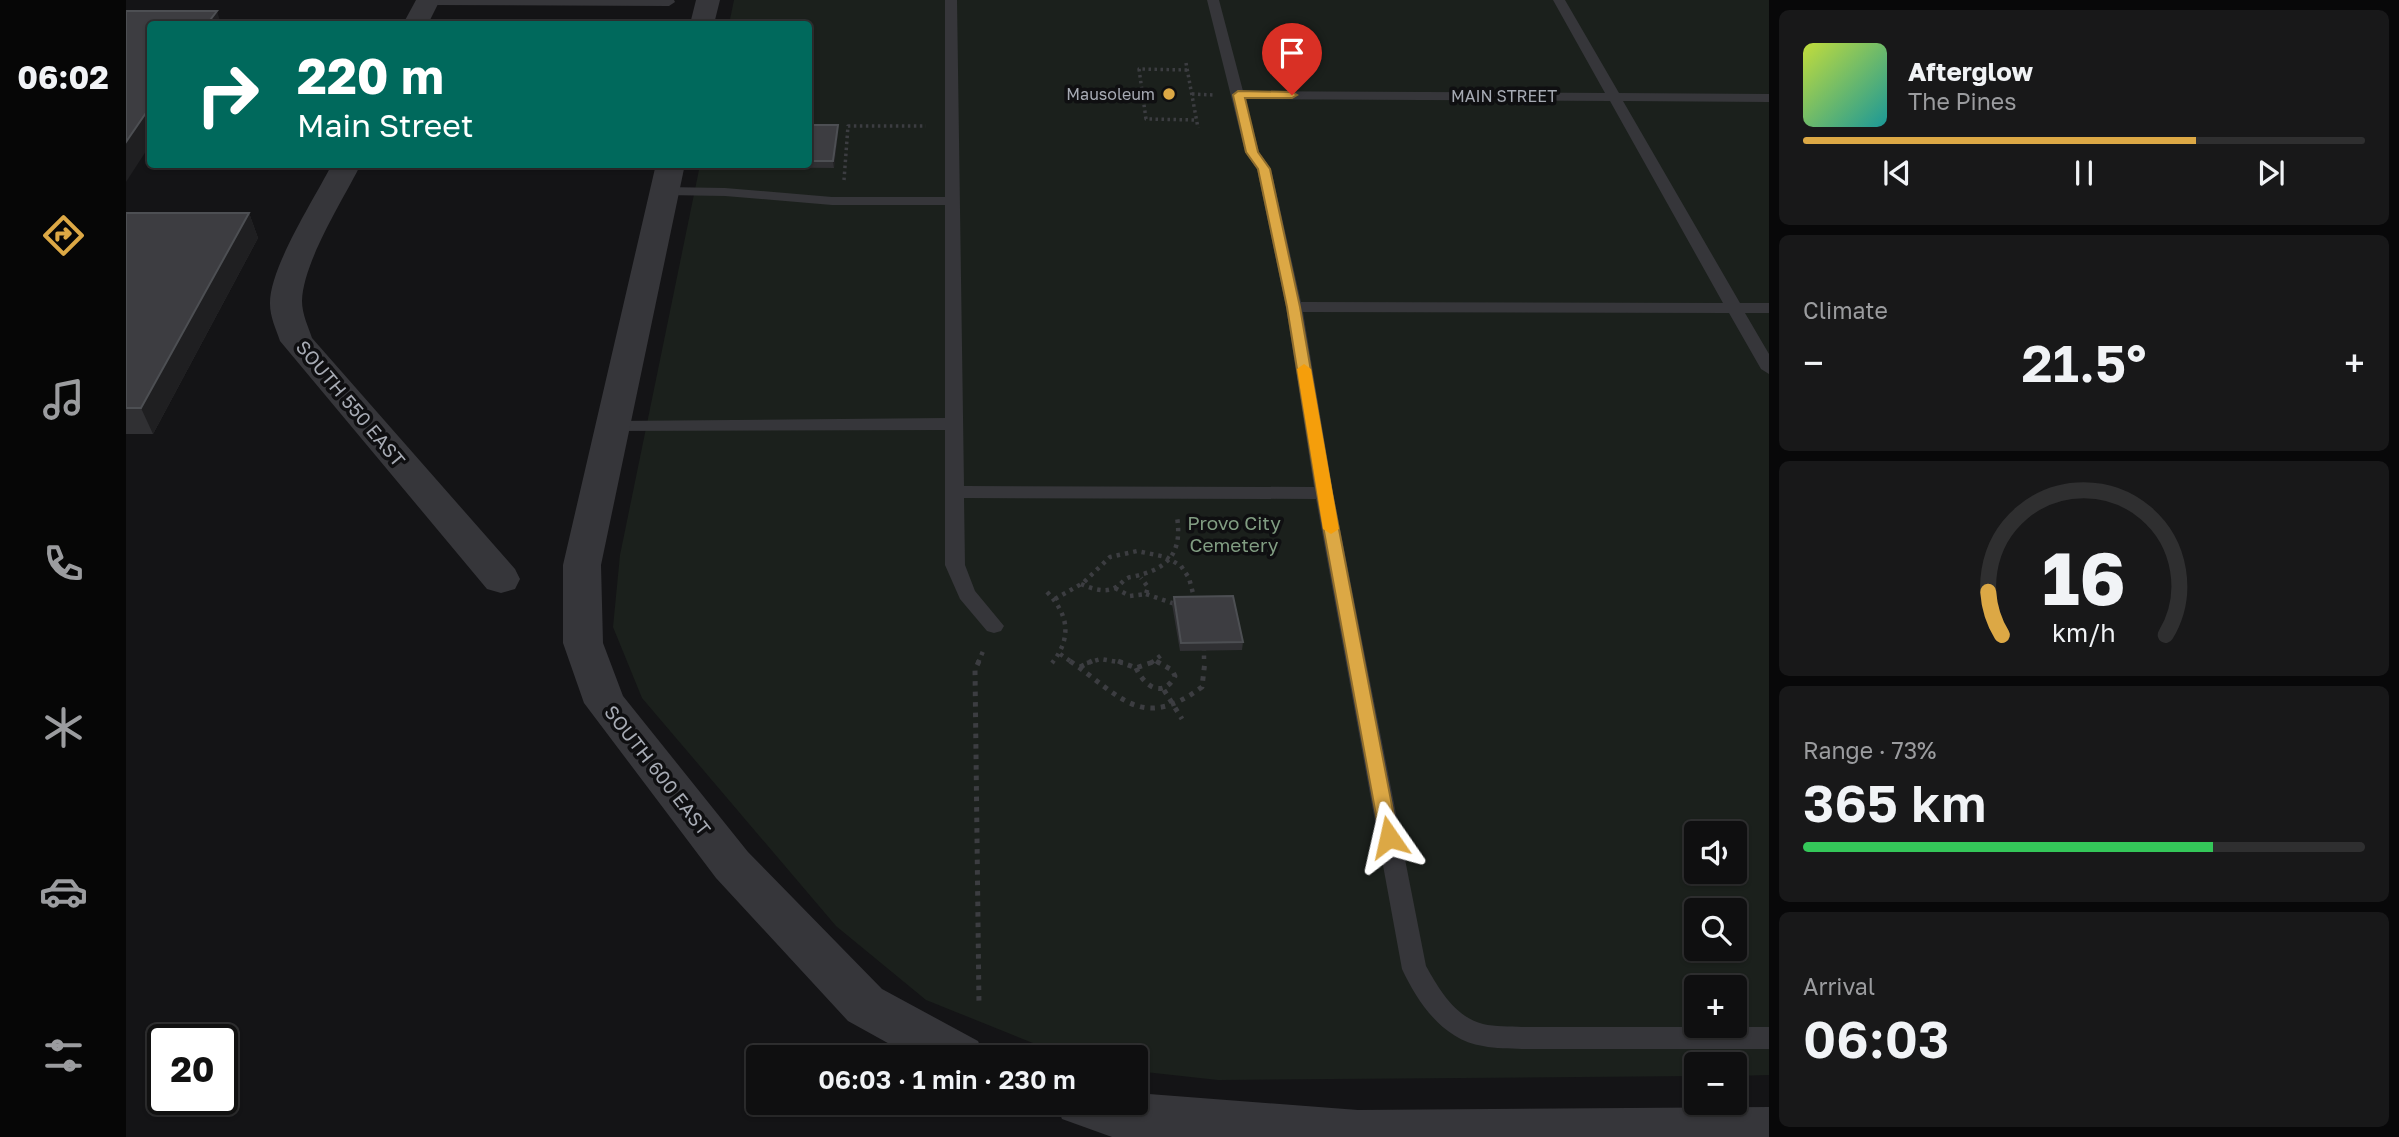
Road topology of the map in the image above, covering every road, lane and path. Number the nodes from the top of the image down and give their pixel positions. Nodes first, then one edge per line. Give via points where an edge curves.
1 (708, 0) edge
2 (951, 0) edge
3 (1213, 0) edge
4 (1559, 0) edge
5 (428, 1) edge
6 (563, 1) edge
7 (669, 2) dead end
8 (418, 21) edge
9 (703, 21) edge
10 (1186, 62) dead end
11 (1187, 70) junction
12 (1238, 95) junction
13 (1612, 96) junction
14 (1769, 98) edge
15 (1197, 120) junction
16 (951, 126) junction
17 (1198, 128) dead end
18 (345, 168) edge
19 (668, 178) edge
20 (842, 201) junction
21 (951, 201) junction
22 (1294, 307) junction
23 (1735, 308) junction
24 (1769, 309) edge
25 (1769, 369) edge
26 (952, 424) junction
27 (613, 427) junction
28 (956, 492) junction
29 (1173, 492) junction
30 (1324, 493) junction
31 (1168, 558) junction
32 (1141, 578) junction
33 (500, 579) dead end
34 (1081, 584) junction
35 (1115, 588) junction
36 (1047, 592) dead end
37 (1146, 594) junction
38 (1055, 599) junction
39 (994, 626) joint
40 (1203, 645) edge
41 (1164, 653) dead end
42 (1060, 654) junction
43 (1156, 661) junction
44 (1052, 663) dead end
45 (1080, 667) junction
46 (1136, 668) junction
47 (1164, 690) junction
48 (1175, 706) junction
49 (1182, 719) dead end
50 (979, 1006) dead end
51 (1769, 1038) edge
52 (937, 1045) edge
53 (1119, 1115) edge
54 (1769, 1132) edge
55 (1613, 1135) edge

1 - 9 street
2 - 16 lane
3 - 12 lane
4 - 13 lane
5 - 6 lane
5 - 8 street
6 - 7 lane
10 - 11 path
11 - 15 path
11 - 15 path via 1139,69 1146,119
12 - 13 lane, MAIN STREET
12 - 22 lane via 1252,152 1264,169
13 - 14 lane, MAIN STREET
13 - 23 lane
15 - 17 path
16 - 20 path via 848,126
16 - 21 lane
18 - 33 street, SOUTH 550 EAST via 298,263 286,298 289,321 297,341
19 - 20 lane via 725,192
19 - 27 street, SOUTH 600 EAST
20 - 21 lane
21 - 26 lane
22 - 23 lane
22 - 30 lane
23 - 24 lane
23 - 25 lane
26 - 27 lane
26 - 28 lane
27 - 52 street, SOUTH 600 EAST via 582,565 583,643 605,703 732,865 866,1005
28 - 29 lane
28 - 39 lane via 955,565 967,594
29 - 30 lane
29 - 31 path via 1180,536
30 - 51 lane via 1414,969 1435,1004 1458,1024 1481,1035
31 - 32 path
31 - 34 path via 1122,552 1108,558
31 - 37 path via 1188,575 1196,608
32 - 35 path via 1129,577
32 - 37 path via 1148,587
34 - 35 path via 1095,590
34 - 38 path
35 - 37 path via 1129,597
36 - 38 path
38 - 42 path via 1068,632
39 - 50 path via 975,670
40 - 48 path via 1202,687
41 - 43 path
42 - 44 path
42 - 45 path
43 - 46 path
43 - 47 path via 1175,676
45 - 46 path via 1099,657
45 - 48 path via 1121,700 1150,708
46 - 47 path via 1143,684
47 - 48 path
48 - 49 path
53 - 55 street via 1358,1135
54 - 55 street

